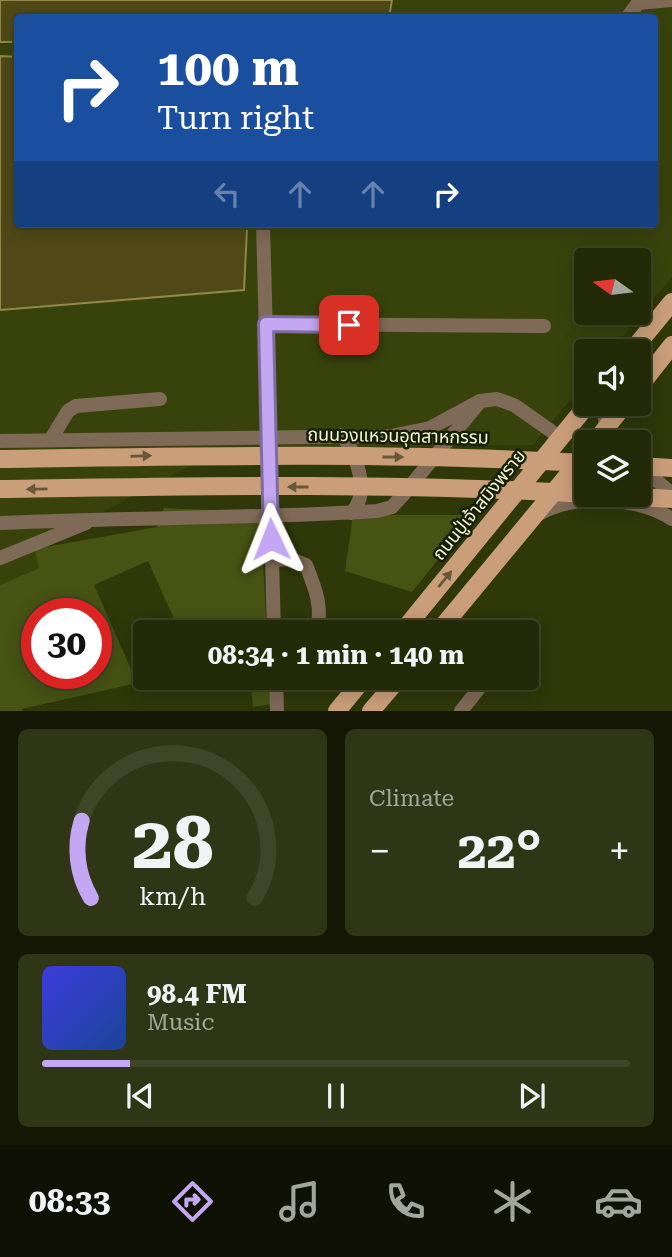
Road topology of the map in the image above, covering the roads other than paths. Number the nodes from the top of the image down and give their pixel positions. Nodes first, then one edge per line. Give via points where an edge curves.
1 (671, 0) edge
2 (628, 14) edge
3 (264, 228) edge
4 (672, 302) edge
5 (266, 324) junction
6 (544, 326) dead end
7 (642, 339) edge
8 (672, 345) edge
9 (651, 372) edge
10 (160, 399) dead end
11 (480, 401) junction
12 (579, 416) edge
13 (342, 435) junction
14 (269, 438) junction
15 (561, 438) junction
16 (51, 439) junction
17 (0, 441) edge
18 (0, 459) edge
19 (574, 462) edge
20 (651, 467) edge
21 (574, 468) edge
22 (672, 468) edge
23 (651, 477) edge
24 (0, 489) edge
25 (574, 493) edge
26 (651, 496) edge
27 (672, 496) edge
28 (351, 513) junction
29 (271, 517) junction
30 (534, 517) junction
31 (98, 518) junction
32 (672, 519) edge
33 (0, 523) edge
34 (0, 558) edge
35 (272, 560) junction
36 (274, 620) edge
37 (317, 620) edge
38 (412, 620) edge
39 (448, 620) edge
40 (276, 690) edge
41 (354, 690) edge
42 (389, 690) edge
43 (478, 690) edge
44 (277, 711) edge
45 (337, 711) edge
46 (372, 711) edge
47 (461, 711) edge

1 - 2 street via 638,3
3 - 5 street
4 - 7 main road
5 - 6 street
5 - 14 street
8 - 9 main road
10 - 16 street via 76,406
11 - 13 street via 415,433
11 - 15 street via 497,398 514,405
11 - 28 street via 392,507
12 - 15 main road, ถนนปู่เจ้าสมิงพราย
13 - 14 street
13 - 28 street via 354,456 362,496
14 - 16 street
14 - 29 street
38 -> 15 main road, ถนนปู่เจ้าสมิงพราย
16 - 17 street
18 -> 19 main road, ถนนวงแหวนอุตสาหกรรม via 156,455 472,457
20 - 22 main road
21 - 30 main road
23 - 27 street
25 -> 24 main road via 481,488
26 - 27 main road
28 - 29 street
29 - 31 street
29 - 35 street
30 - 32 street via 553,506 579,500 623,503 660,511
30 - 39 main road
31 - 33 street
31 - 34 street
35 - 36 street
35 - 37 street via 291,559 306,565 314,586
40 - 44 street
41 - 45 main road
42 - 46 main road
43 - 47 street

